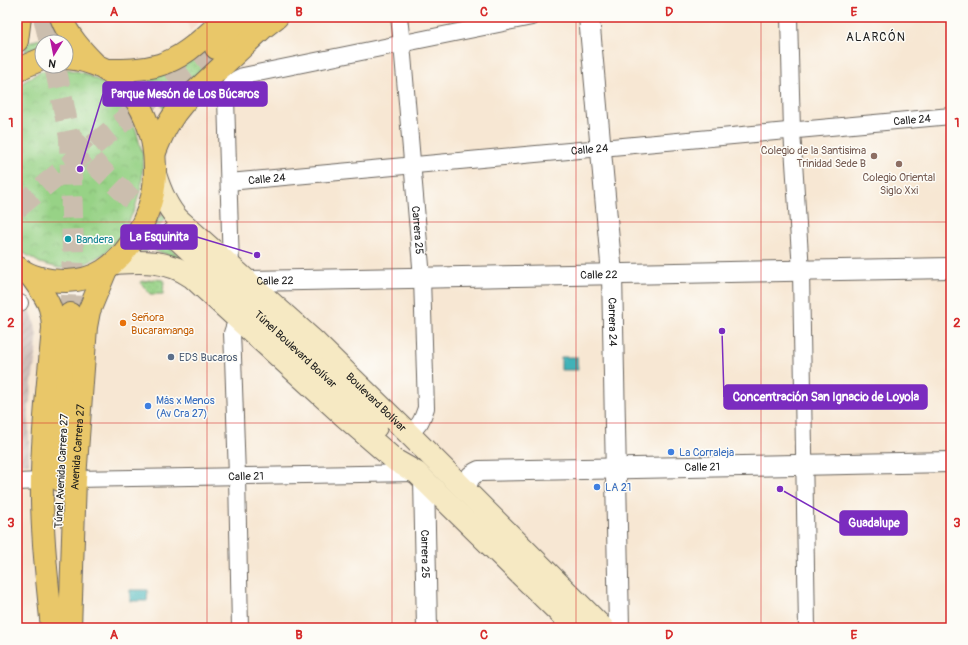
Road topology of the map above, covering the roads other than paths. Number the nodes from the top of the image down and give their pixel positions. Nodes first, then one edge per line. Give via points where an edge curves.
1 (20, 17) edge
2 (61, 17) edge
3 (227, 17) edge
4 (253, 17) edge
5 (277, 17) edge
6 (399, 17) edge
7 (532, 17) edge
8 (589, 17) edge
9 (789, 17) edge
10 (17, 41) edge
11 (402, 44) junction
12 (216, 48) tunnel mouth
13 (74, 59) edge
14 (34, 63) edge
15 (101, 68) junction
16 (17, 71) edge
17 (951, 116) edge
18 (792, 131) junction
19 (601, 149) junction
20 (154, 152) junction
21 (412, 166) junction
22 (155, 174) junction
23 (229, 182) junction
24 (169, 231) tunnel mouth
25 (110, 267) junction
26 (951, 268) edge
27 (21, 270) edge
28 (801, 271) junction
29 (239, 274) junction
30 (612, 274) junction
31 (422, 278) junction
32 (70, 314) tunnel mouth
33 (241, 322) junction
34 (403, 428) junction
35 (951, 462) edge
36 (804, 465) junction
37 (616, 469) junction
38 (237, 476) junction
39 (421, 476) junction
40 (75, 479) junction
41 (42, 481) junction
42 (17, 482) edge
43 (465, 491) junction
44 (53, 628) edge
45 (70, 628) edge
46 (240, 628) edge
47 (427, 628) edge
48 (575, 628) edge
49 (603, 628) edge
50 (619, 628) edge
51 (807, 628) edge

1 - 10 main road
2 - 15 main road via 80,49
3 - 15 main road via 176,58 160,65 147,68
4 - 12 main road
5 - 20 main road via 185,101 168,123
6 - 11 street, Carrera 25
7 - 11 street
8 - 19 street, Carrera 24
9 - 18 street
11 - 21 street, Carrera 25
11 - 23 street via 236,79 230,85 226,98
13 - 15 main road
14 - 16 main road
15 - 20 main road via 118,79 137,102 144,114
17 - 18 street, Calle 24
18 - 19 street, Calle 24
18 - 28 street
19 - 21 street, Calle 24
19 - 30 street, Carrera 24
20 - 22 main road
21 - 23 street, Calle 24
21 - 31 street, Carrera 25
22 - 25 main road via 153,195 145,222 128,248
22 - 29 main road, Boulevard Bolívar via 163,196 178,219
23 - 29 street
24 - 39 main road, Túnel Boulevard Bolívar via 342,392
25 - 27 main road via 90,277 72,281 44,280
25 - 33 main road via 133,262 159,263 176,268 192,278
25 - 40 main road, Avenida Carrera 27 via 89,311 86,327
26 - 28 street, Calle 22
27 - 41 main road via 47,300 52,316
28 - 30 street, Calle 22
28 - 36 street
29 - 31 street, Calle 22
29 - 34 main road, Boulevard Bolívar
30 - 31 street, Calle 22
30 - 37 street, Carrera 24
31 - 34 street, Carrera 25 via 426,408 422,420 415,428
32 - 44 main road, Túnel Avenida Carrera 27
33 - 38 street via 234,327 232,333
33 - 39 main road via 366,436 396,461
34 - 43 main road, Boulevard Bolívar
35 - 36 street, Calle 21
36 - 37 street, Calle 21
36 - 51 street
37 - 43 street, Calle 21 via 479,471 471,474
37 - 50 street, Carrera 24
38 - 39 street, Calle 21
38 - 40 street, Calle 21
38 - 46 street
39 - 47 street, Carrera 25
39 - 48 main road
40 - 45 main road, Avenida Carrera 27
41 - 42 street
41 - 44 main road via 42,527
43 - 49 main road, Boulevard Bolívar

